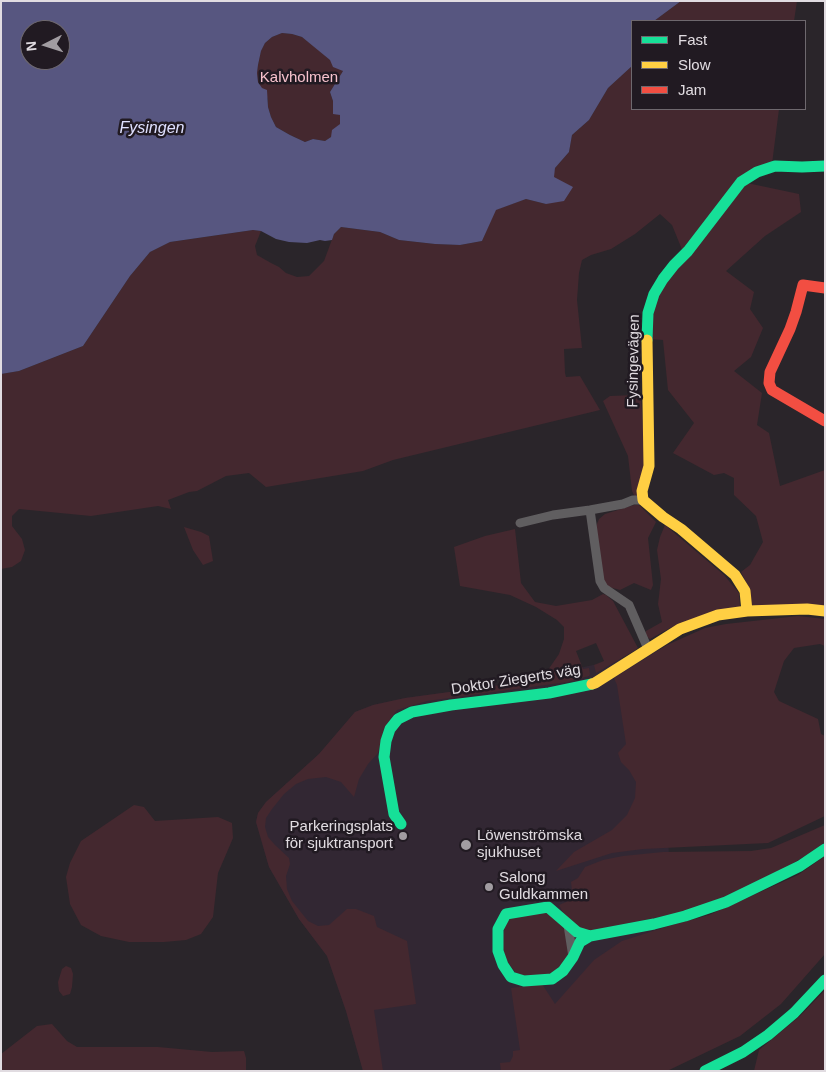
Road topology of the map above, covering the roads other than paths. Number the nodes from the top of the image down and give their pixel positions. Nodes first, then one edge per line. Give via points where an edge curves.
1 (825, 166) edge
2 (825, 288) edge
3 (825, 421) edge
4 (643, 500) junction
5 (590, 510) junction
6 (520, 523) dead end
7 (747, 611) junction
8 (825, 611) edge
9 (648, 649) junction
10 (401, 824) dead end
11 (825, 849) edge
12 (568, 925) junction
13 (590, 936) junction
14 (573, 957) junction
15 (825, 980) edge
16 (705, 1071) edge

1 - 4 street, Fysingevägen via 775,166 741,182 688,251 662,278 648,313 649,466 642,491
2 - 3 street via 803,285 790,329 768,383 772,390
4 - 5 street
4 - 7 street via 735,575 744,591
5 - 6 street
5 - 9 street via 600,581 604,588 629,606
7 - 8 street, Doktor Ziegerts väg
7 - 9 street, Doktor Ziegerts väg via 718,615 680,629
9 - 10 street, Doktor Ziegerts väg via 595,682 549,693 412,712 398,719 390,728 384,758 394,814
11 - 13 street via 800,866 726,902 654,924
12 - 13 street
12 - 14 street
12 - 14 street via 548,907 506,914 498,928 498,951 511,977 524,981 552,979
13 - 14 street via 580,942
15 - 16 street via 768,1035 744,1052

